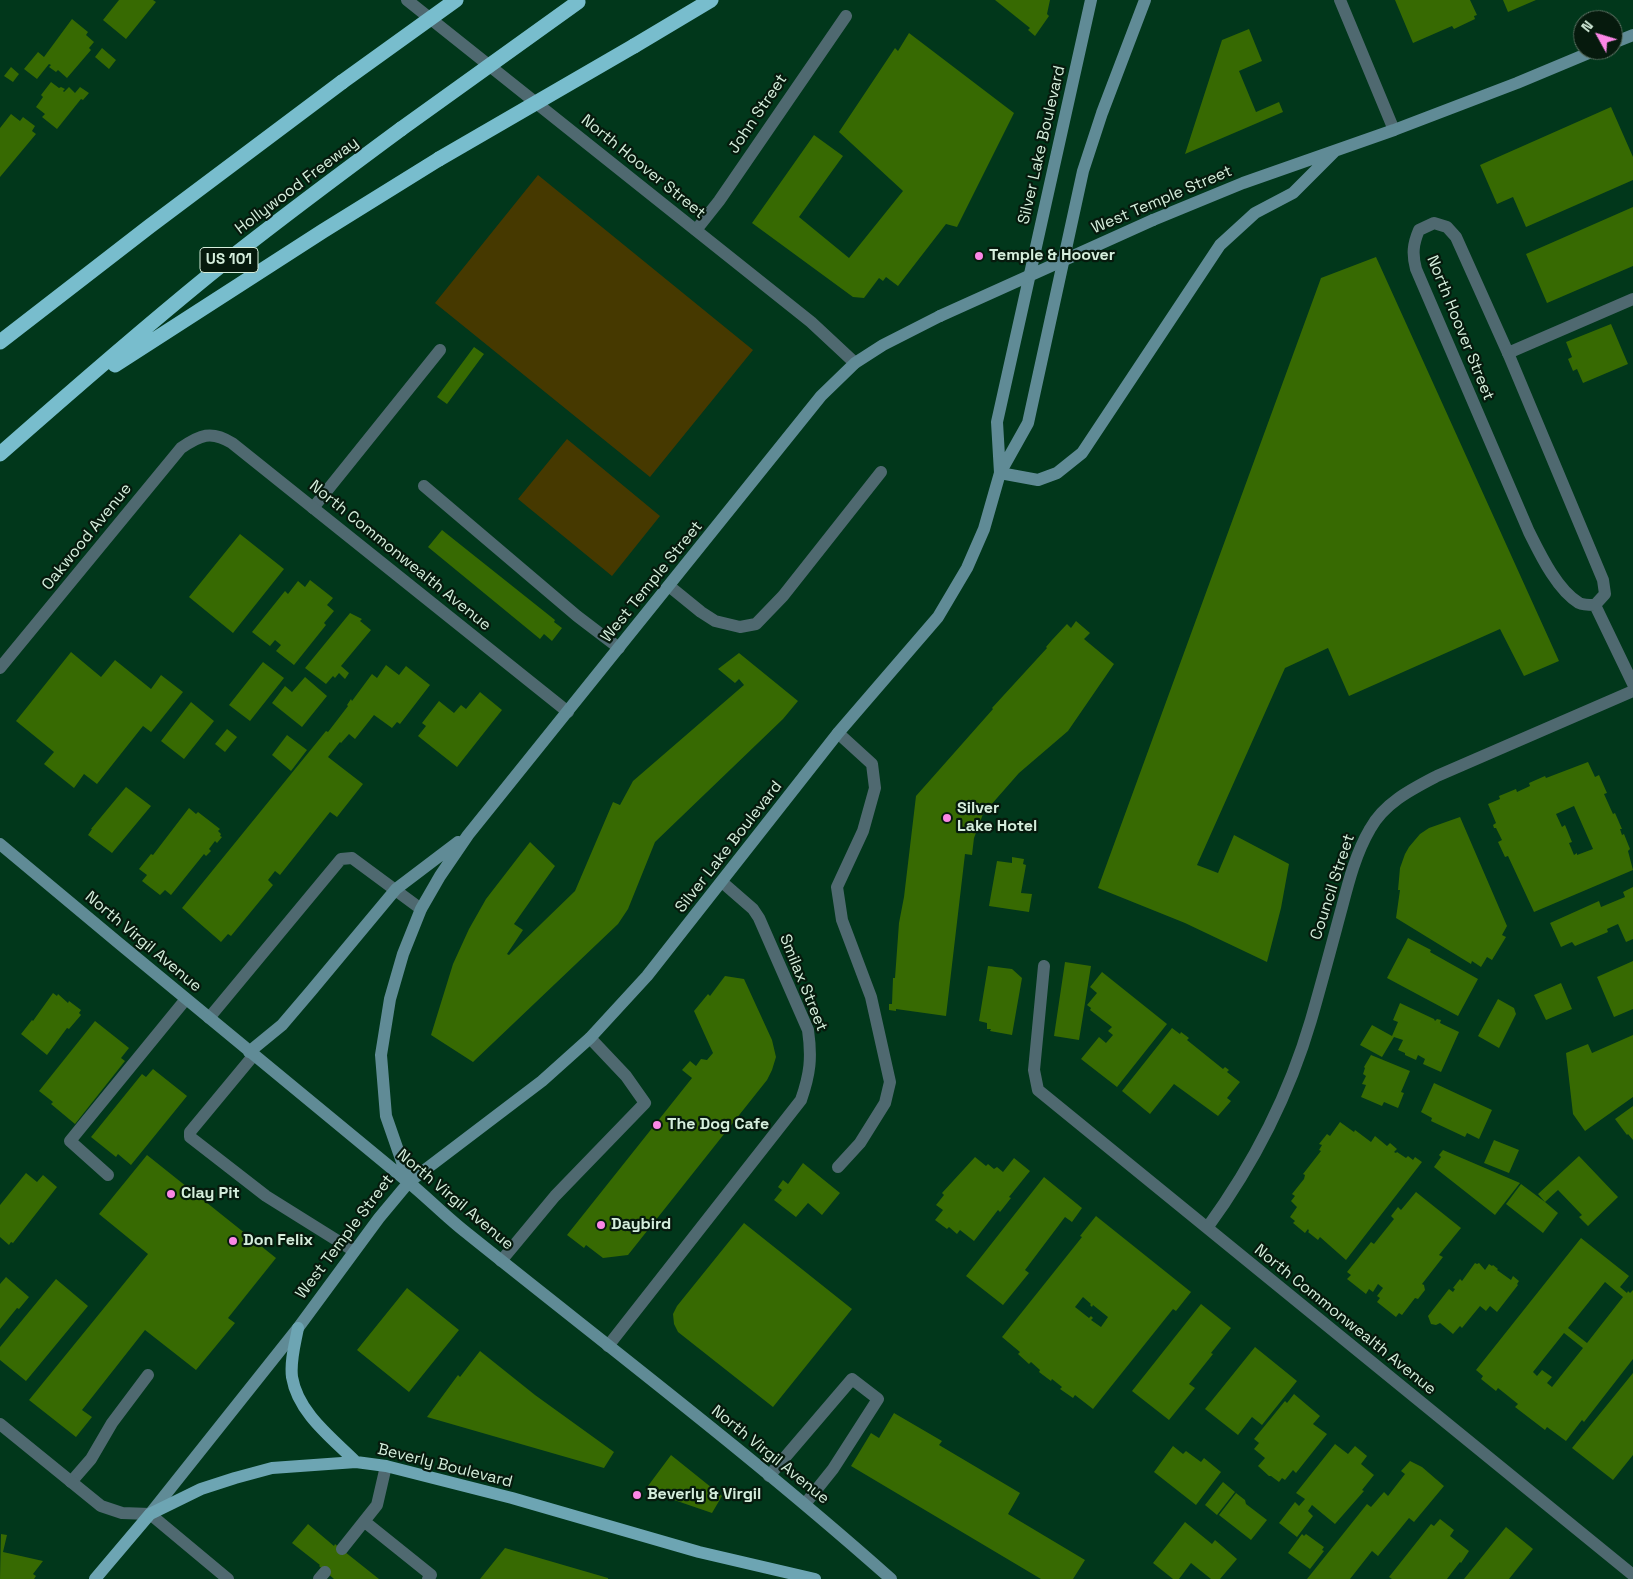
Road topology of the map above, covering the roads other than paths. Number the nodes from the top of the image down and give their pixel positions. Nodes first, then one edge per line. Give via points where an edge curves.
1 (407, 0) edge
2 (456, 0) edge
3 (711, 0) edge
4 (1091, 0) edge
5 (1145, 0) edge
6 (1340, 0) edge
7 (580, 1) edge
8 (846, 16) dead end
9 (1573, 59) edge
10 (1394, 130) junction
11 (1334, 152) junction
12 (696, 230) junction
13 (1633, 299) edge
14 (0, 342) edge
15 (440, 350) dead end
16 (1508, 353) junction
17 (855, 363) junction
18 (63, 398) junction
19 (206, 434) joint
20 (0, 454) edge
21 (881, 472) dead end
22 (1000, 473) junction
23 (424, 486) dead end
24 (313, 508) junction
25 (670, 586) junction
26 (1594, 605) junction
27 (619, 648) junction
28 (0, 668) edge
29 (1633, 684) edge
30 (1633, 691) edge
31 (568, 712) junction
32 (838, 733) junction
33 (468, 835) junction
34 (0, 844) edge
35 (722, 882) junction
36 (396, 889) junction
37 (421, 908) junction
38 (1044, 966) dead end
39 (186, 999) junction
40 (209, 1018) junction
41 (590, 1038) junction
42 (251, 1054) junction
43 (838, 1167) dead end
44 (108, 1175) dead end
45 (409, 1182) junction
46 (1207, 1228) junction
47 (354, 1251) junction
48 (501, 1260) junction
49 (298, 1328) junction
50 (608, 1346) junction
51 (148, 1375) dead end
52 (0, 1424) edge
53 (356, 1462) junction
54 (386, 1466) junction
55 (769, 1476) junction
56 (71, 1482) junction
57 (805, 1504) junction
58 (150, 1514) junction
59 (365, 1522) junction
60 (342, 1549) dead end
61 (1633, 1575) edge
62 (95, 1579) edge
63 (228, 1579) edge
64 (428, 1579) edge
65 (815, 1579) edge
66 (890, 1579) edge

1 - 12 street, North Hoover Street
2 - 14 highway, bridge via 342,82
3 - 18 highway, bridge via 440,159
4 - 22 main road, Silver Lake Boulevard via 997,422
5 - 22 main road, Silver Lake Boulevard via 1083,172 1028,423
6 - 10 street
7 - 18 highway, Hollywood Freeway / US 101, bridge via 302,202
8 - 12 street, John Street
9 - 10 main road, West Temple Street
10 - 11 main road, West Temple Street
11 - 17 main road, West Temple Street, bridge via 1153,220 940,316
11 - 22 main road via 1293,193 1255,212 1220,245 1082,452 1057,473 1038,480
12 - 17 street, North Hoover Street via 824,333
13 - 16 street
15 - 24 street
16 - 26 street, North Hoover Street via 1603,580 1605,594
16 - 26 street, North Hoover Street via 1456,237 1447,227 1434,223 1419,230 1412,254 1416,269 1529,532 1563,590 1581,604
17 - 25 main road, West Temple Street via 821,396
18 - 20 highway, Hollywood Freeway / US 101
19 - 24 street, North Commonwealth Avenue via 222,436
19 - 28 street, Oakwood Avenue via 181,448
21 - 25 street via 783,596 756,624 740,627 715,622
22 - 32 main road, Silver Lake Boulevard via 984,529 967,568 938,617
23 - 27 street
24 - 31 street, North Commonwealth Avenue
25 - 27 main road, West Temple Street
26 - 29 street
27 - 31 main road, West Temple Street
30 - 46 street, Council Street via 1437,776 1408,791 1370,827 1350,879 1294,1070 1249,1166
31 - 33 main road, West Temple Street
32 - 35 main road, Silver Lake Boulevard
32 - 43 street via 872,764 875,788 864,831 837,887 842,920 871,997 890,1082 885,1103 860,1143
33 - 36 main road
33 - 37 main road, West Temple Street
34 - 39 main road, North Virgil Avenue
35 - 41 main road, Silver Lake Boulevard via 647,976
35 - 50 street, Smilax Street via 753,908 759,918 808,1030 810,1076 801,1100
36 - 37 street
36 - 40 street via 352,858 341,858
36 - 42 main road via 294,1011
37 - 45 main road, West Temple Street via 390,1000 381,1055 386,1116
38 - 46 street, North Commonwealth Avenue via 1034,1070 1038,1090
39 - 40 main road, North Virgil Avenue
39 - 44 street via 70,1142
40 - 42 main road, North Virgil Avenue
41 - 45 main road, Silver Lake Boulevard via 542,1081
41 - 48 street via 626,1076 645,1102 555,1196
42 - 45 main road, North Virgil Avenue
42 - 47 street via 190,1132 190,1137 266,1196
45 - 47 main road, West Temple Street
45 - 48 main road, North Virgil Avenue
46 - 61 street, North Commonwealth Avenue
47 - 49 main road, West Temple Street
48 - 50 main road, North Virgil Avenue
49 - 53 main road via 292,1378 300,1403
49 - 58 main road, West Temple Street
50 - 55 main road, North Virgil Avenue
51 - 56 street via 91,1459
52 - 56 street
53 - 54 main road, Beverly Boulevard
53 - 58 main road, Beverly Boulevard via 272,1468 201,1489
54 - 59 street via 377,1505
54 - 65 main road, Beverly Boulevard via 512,1498 699,1552
55 - 57 main road, North Virgil Avenue
55 - 57 street via 852,1379 878,1399 833,1469
56 - 58 street via 100,1506 122,1513
57 - 66 main road, North Virgil Avenue
58 - 62 main road, Beverly Boulevard
58 - 63 street
59 - 60 street
59 - 64 street via 431,1575

